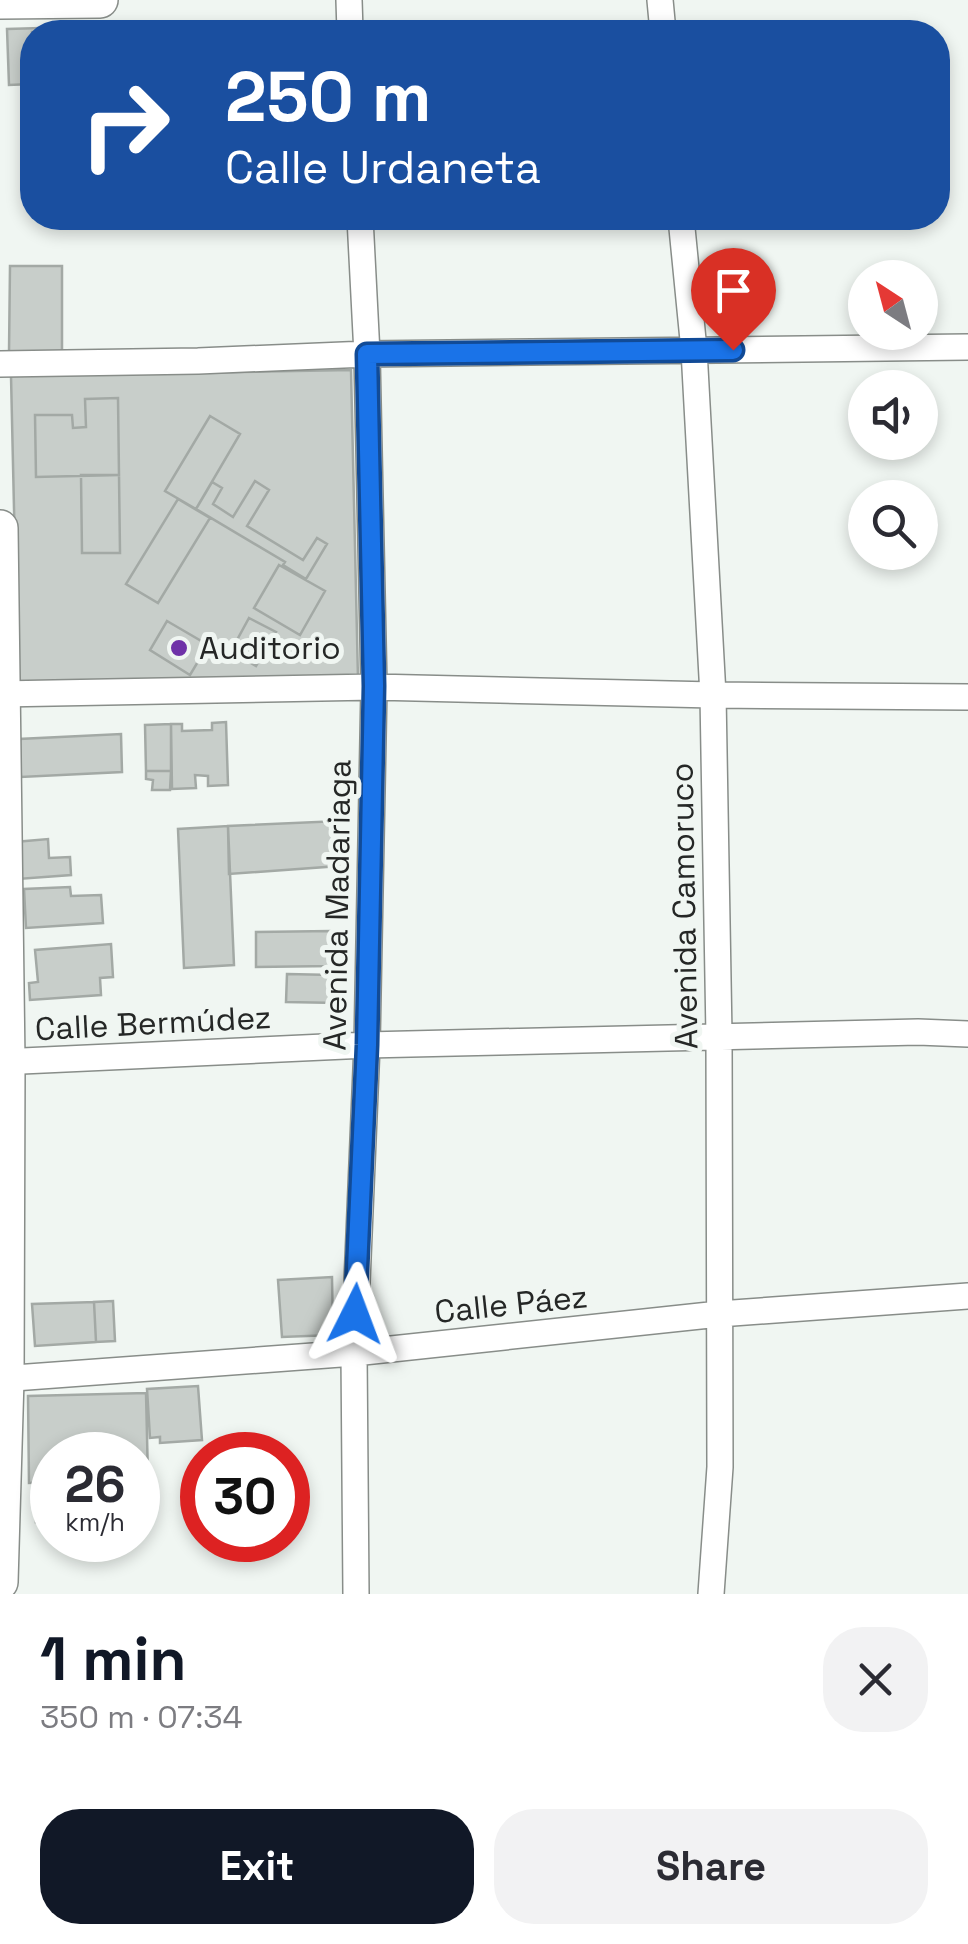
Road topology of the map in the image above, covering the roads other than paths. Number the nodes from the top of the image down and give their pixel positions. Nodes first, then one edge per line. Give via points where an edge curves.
1 (100, 0) edge
2 (0, 1) edge
3 (361, 230) edge
4 (682, 230) edge
5 (968, 346) edge
6 (694, 350) junction
7 (367, 354) junction
8 (0, 364) edge
9 (0, 528) edge
10 (374, 686) junction
11 (1, 694) edge
12 (713, 696) junction
13 (968, 698) edge
14 (968, 1034) edge
15 (719, 1036) junction
16 (367, 1045) junction
17 (3, 1062) edge
18 (968, 1296) edge
19 (719, 1314) junction
20 (354, 1352) junction
21 (3, 1379) edge
22 (0, 1582) edge
23 (356, 1594) edge
24 (711, 1594) edge

1 - 2 street
3 - 7 street, Avenida Madariaga
4 - 6 street, Avenida Camoruco
5 - 6 street
6 - 7 street
6 - 12 street, Avenida Camoruco
7 - 8 street
7 - 10 street, Avenida Madariaga
9 - 11 street
10 - 11 street
10 - 12 street
10 - 16 street, Avenida Madariaga
11 - 17 street
12 - 13 street
12 - 15 street, Avenida Camoruco
14 - 15 street, Calle Bermúdez
15 - 16 street, Calle Bermúdez
15 - 19 street, Avenida Camoruco
16 - 17 street, Calle Bermúdez
16 - 20 street, Avenida Madariaga
17 - 21 street
18 - 19 street, Calle Páez
19 - 20 street, Calle Páez
19 - 24 street, Avenida Camoruco via 720,1466
20 - 21 street, Calle Páez
20 - 23 street, Avenida Madariaga
21 - 22 street

